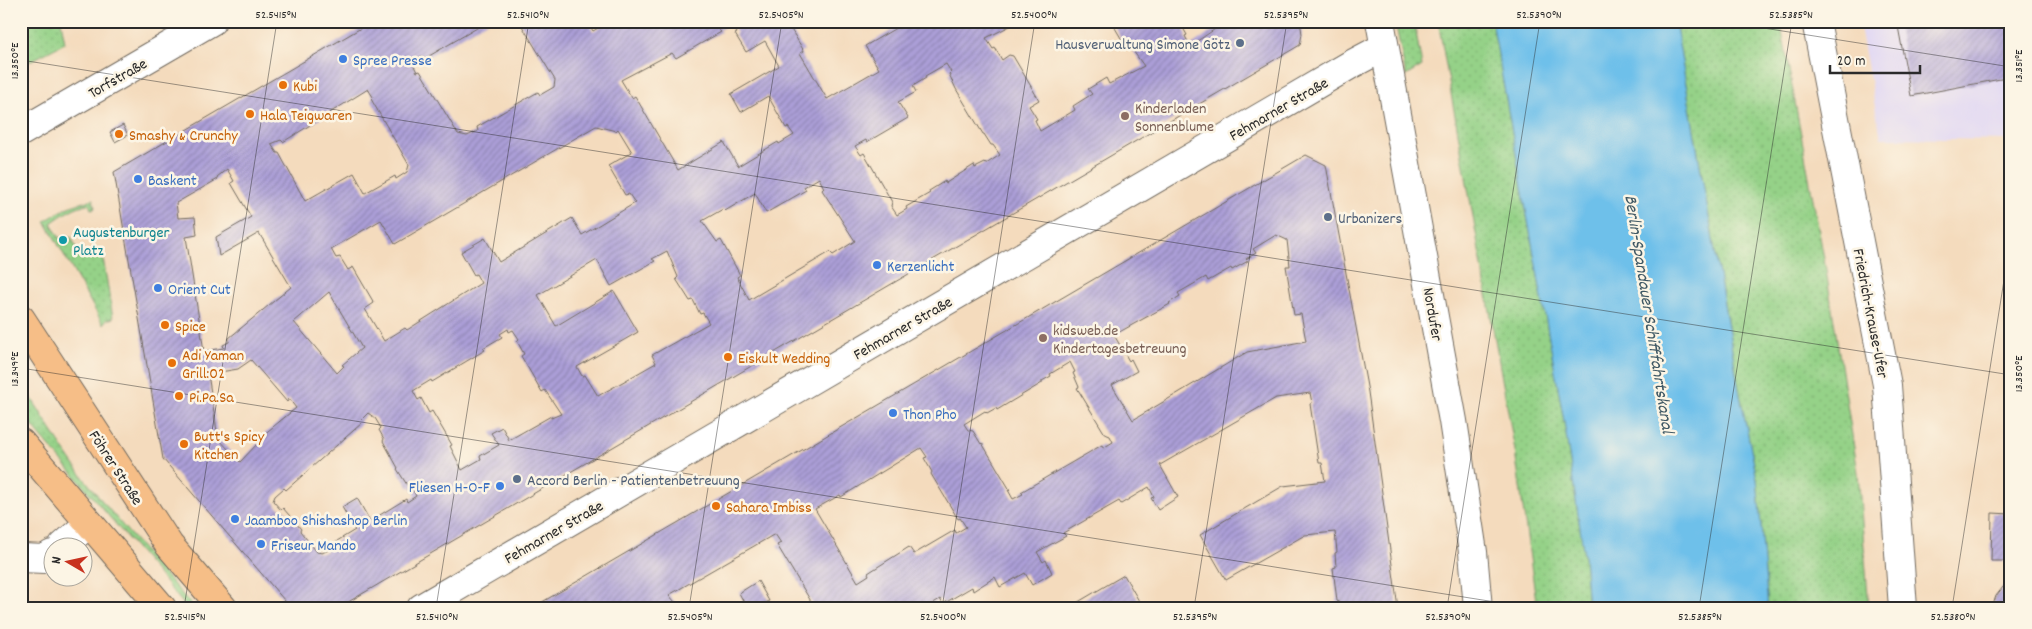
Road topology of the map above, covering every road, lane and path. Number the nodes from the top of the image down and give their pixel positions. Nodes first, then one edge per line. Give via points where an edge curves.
1 (212, 21) edge
2 (1816, 21) edge
3 (1382, 34) edge
4 (21, 132) edge
5 (21, 319) edge
6 (21, 443) edge
7 (89, 523) junction
8 (75, 536) edge
9 (21, 558) edge
10 (42, 559) edge
11 (162, 608) edge
12 (223, 608) edge
13 (421, 608) edge
14 (1478, 608) edge
15 (1903, 608) edge

1 - 4 street, Torfstraße
2 - 15 street, Friedrich-Krause-Ufer via 1887,385
3 - 13 street, Fehmarner Straße via 1350,65
3 - 14 street, Nordufer via 1453,421
5 - 12 main road, Föhrer Straße via 169,545
6 - 7 main road
7 - 8 street
7 - 11 main road
9 - 10 street

